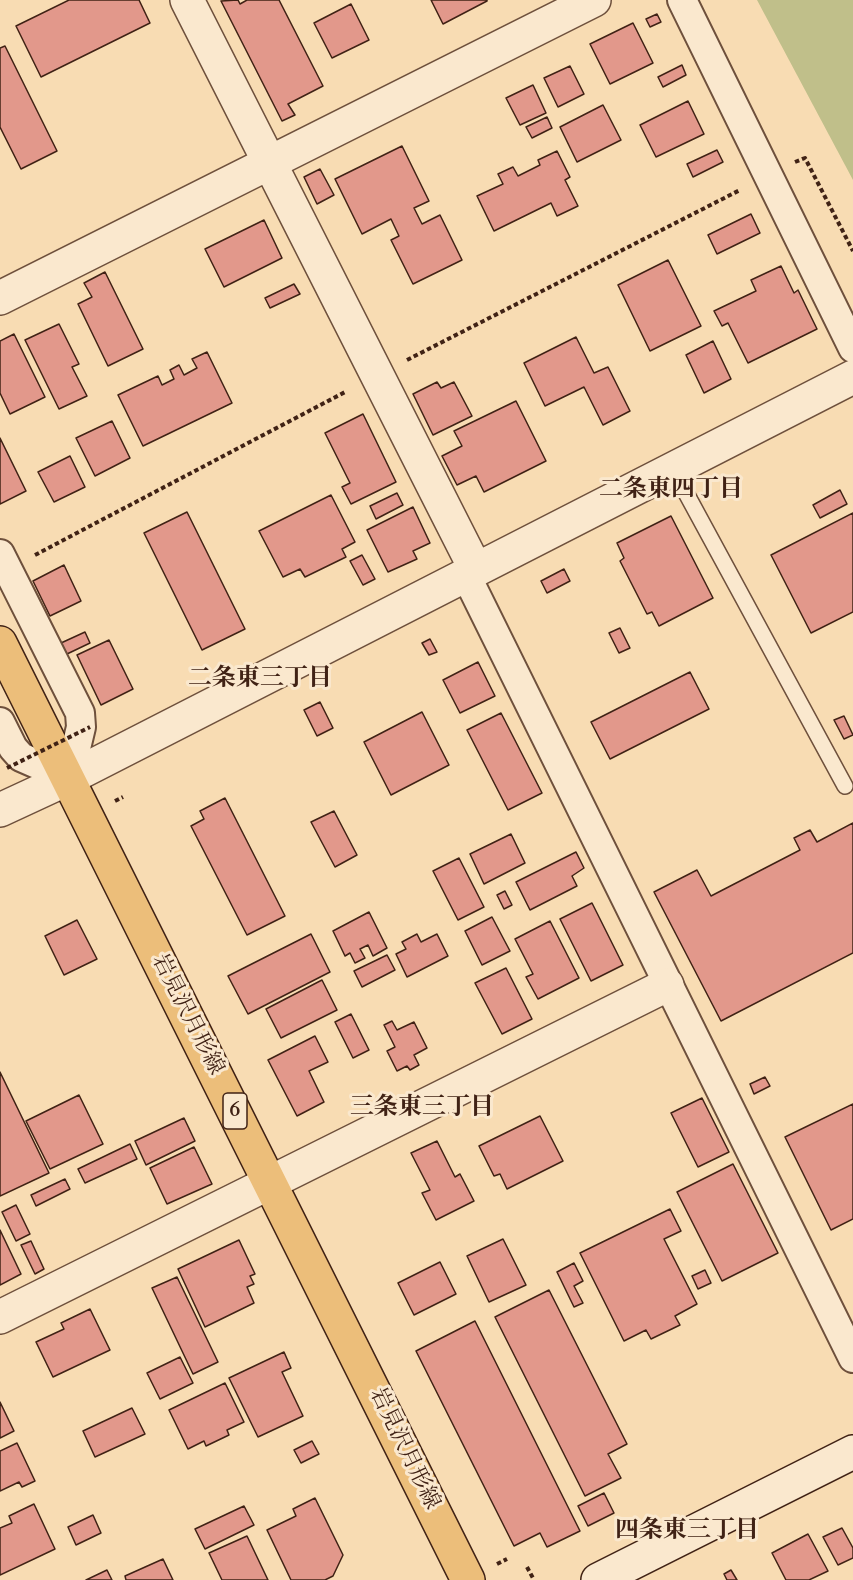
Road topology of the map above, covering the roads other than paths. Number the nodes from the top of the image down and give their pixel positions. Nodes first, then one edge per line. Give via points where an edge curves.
1 (187, 0) edge
2 (594, 0) edge
3 (682, 0) edge
4 (270, 161) junction
5 (0, 298) edge
6 (853, 348) edge
7 (853, 377) edge
8 (673, 469) junction
9 (4, 562) edge
10 (470, 571) junction
11 (0, 643) edge
12 (0, 722) edge
13 (69, 778) junction
14 (845, 786) dead end
15 (0, 810) edge
16 (667, 985) junction
17 (271, 1182) junction
18 (0, 1317) edge
19 (853, 1358) edge
20 (853, 1452) edge
21 (468, 1580) edge
22 (598, 1580) edge

1 - 4 street
2 - 4 street
3 - 6 street
4 - 5 street
4 - 10 street
7 - 8 street
8 - 10 street
8 - 14 lane
9 - 13 street via 80,713 81,727
10 - 13 street
10 - 16 street
11 - 13 main road, 岩見沢月形線 / 6
12 - 13 street via 21,757
13 - 15 street
13 - 17 main road, 岩見沢月形線 / 6
16 - 17 street
16 - 19 street
17 - 18 street
17 - 21 main road, 岩見沢月形線 / 6
20 - 22 street

